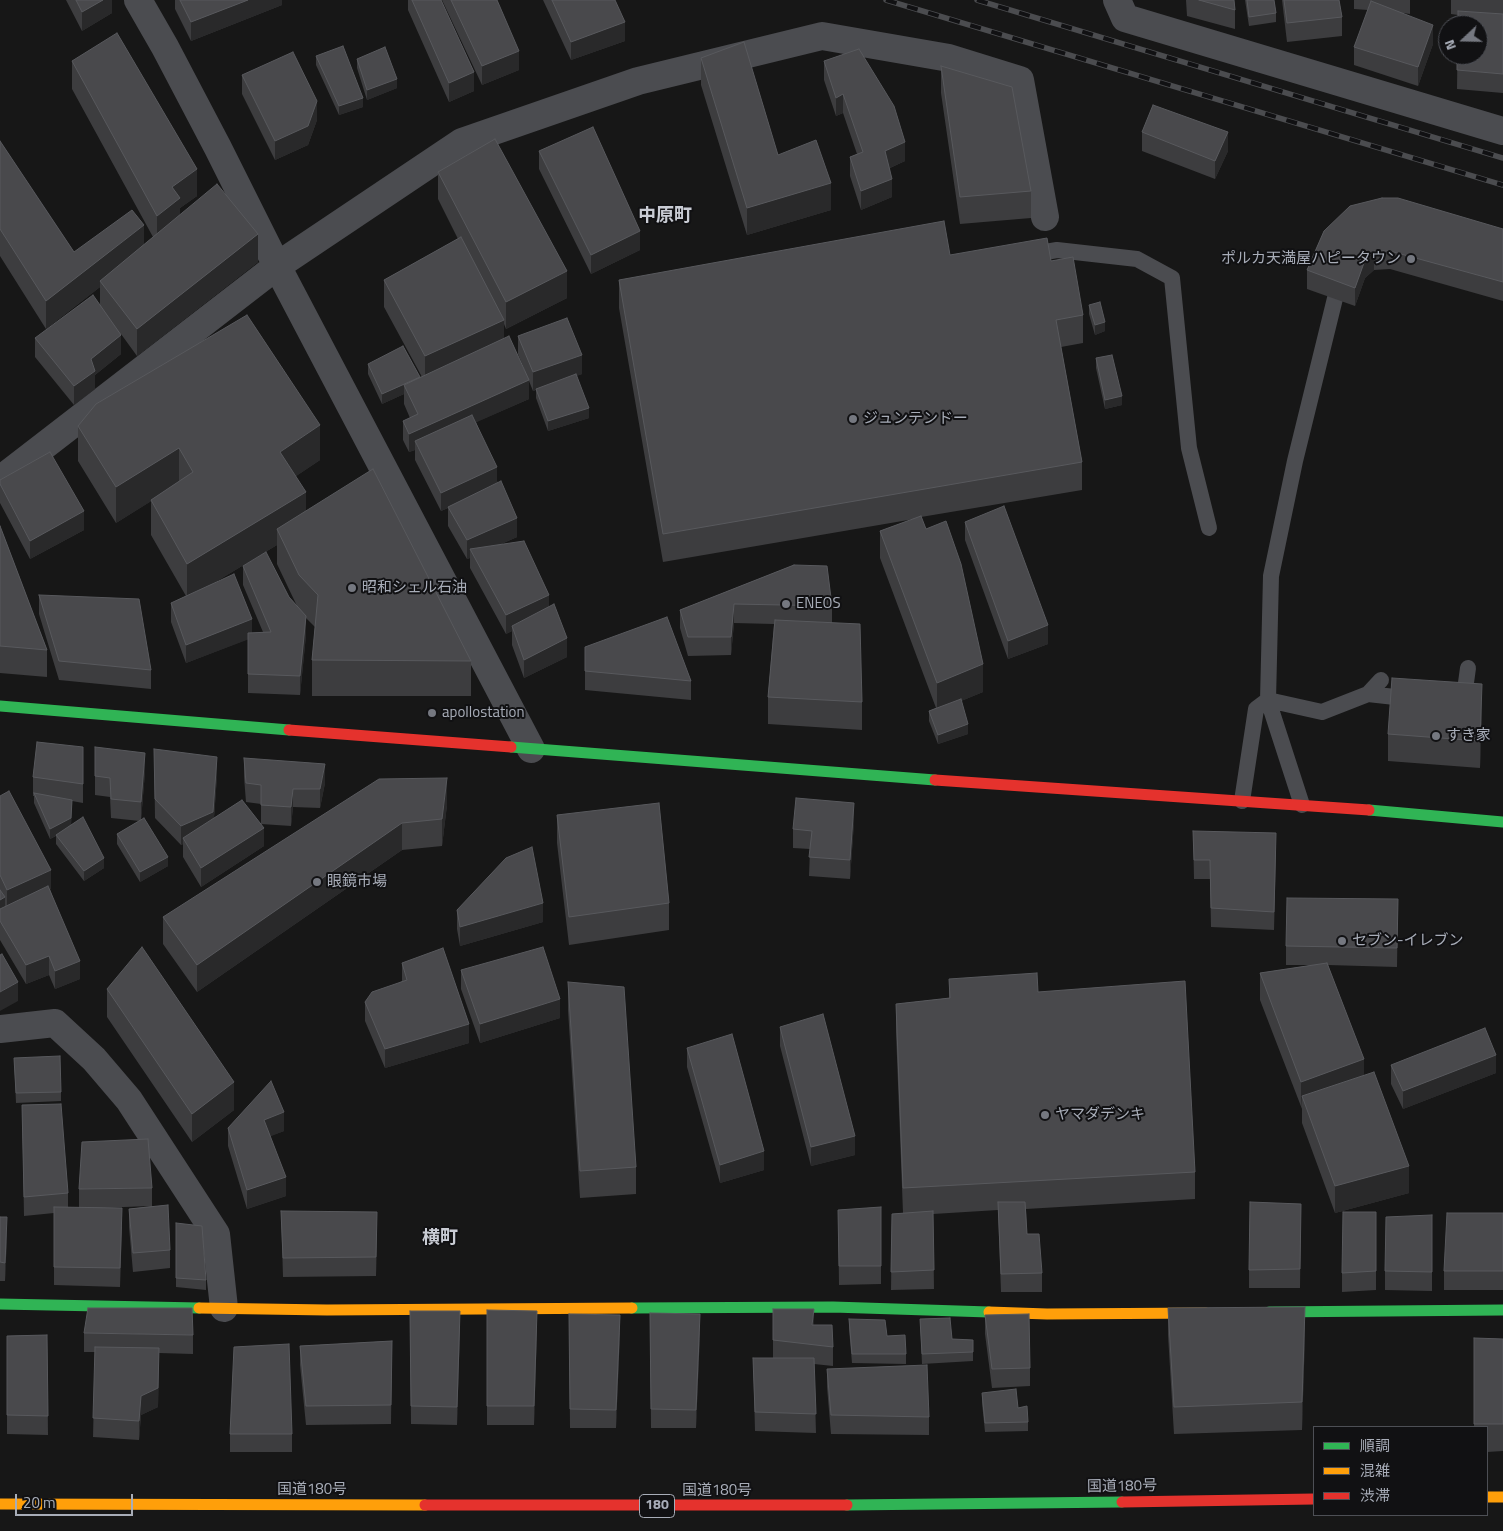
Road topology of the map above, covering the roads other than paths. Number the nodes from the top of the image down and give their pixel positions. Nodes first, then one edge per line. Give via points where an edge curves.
1 (138, 0) edge
2 (1117, 0) edge
3 (1503, 131) edge
4 (1045, 217) dead end
5 (1017, 257) edge
6 (1343, 265) edge
7 (277, 266) junction
8 (0, 480) edge
9 (1209, 528) dead end
10 (1468, 668) dead end
11 (1382, 680) dead end
12 (1368, 694) junction
13 (1268, 700) junction
14 (0, 706) edge
15 (532, 749) junction
16 (1242, 801) junction
17 (1302, 805) junction
18 (1503, 822) edge
19 (0, 1030) edge
20 (0, 1304) edge
21 (224, 1308) junction
22 (1503, 1310) edge
23 (1216, 1312) edge
24 (1255, 1312) edge
25 (1488, 1497) edge
26 (1503, 1497) edge
27 (1313, 1500) edge
28 (0, 1504) edge

1 - 7 street via 166,47
2 - 3 street via 1125,18
4 - 7 street via 1020,80 949,58 822,36 638,81 462,142
5 - 9 lane via 1056,250 1137,258 1172,278 1189,448
6 - 13 lane via 1295,461 1271,576
7 - 8 street
7 - 15 street
10 - 12 lane via 1465,690 1445,702
11 - 12 lane
12 - 13 lane via 1322,712
13 - 16 lane via 1256,709
13 - 17 lane
14 - 15 main road
15 - 16 main road
16 - 17 main road
17 - 18 main road
19 - 21 street via 55,1023 94,1059 129,1100 216,1234
20 - 21 main road
21 - 23 main road via 833,1307 1047,1314
22 - 24 main road
25 - 26 main road
27 - 28 main road, 国道180号 / 180 via 790,1506

